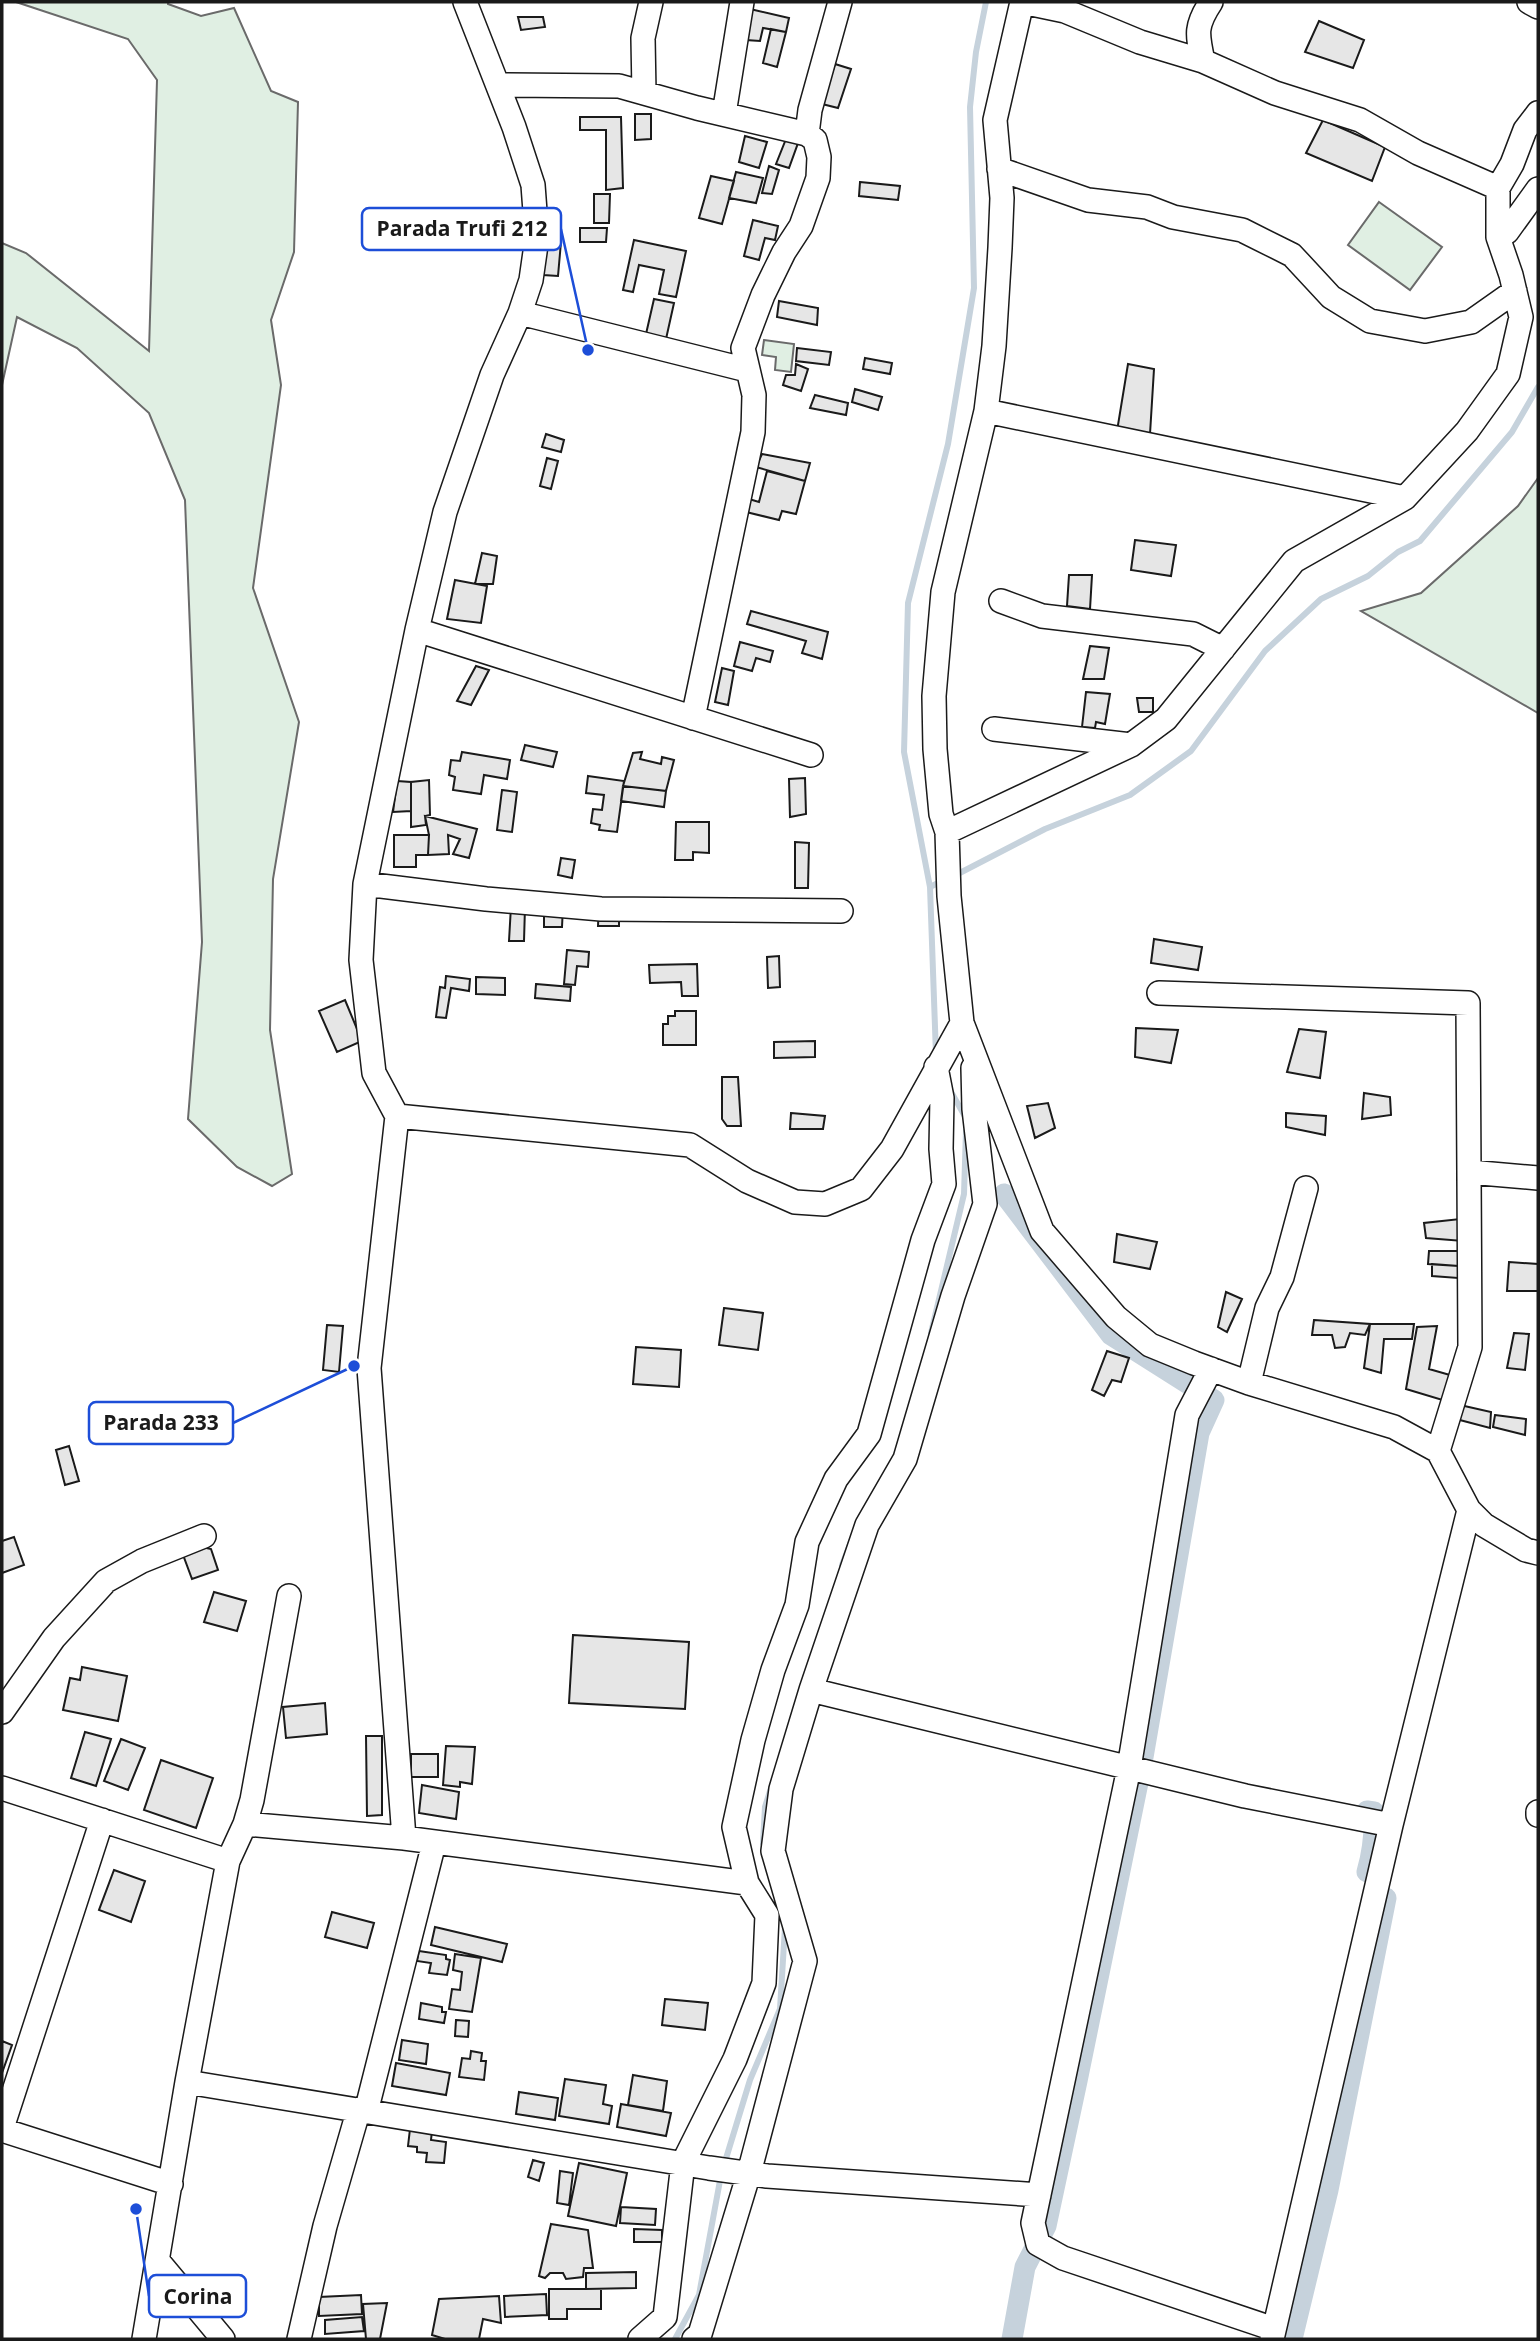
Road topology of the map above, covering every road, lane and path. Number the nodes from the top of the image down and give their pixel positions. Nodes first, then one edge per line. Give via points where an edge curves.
1 (465, 2) edge
2 (651, 2) edge
3 (742, 2) edge
4 (840, 2) edge
5 (1022, 2) edge
6 (1211, 2) edge
7 (1529, 2) edge
8 (1538, 7) edge
9 (1203, 61) junction
10 (498, 85) junction
11 (644, 93) junction
12 (1538, 113) edge
13 (724, 114) junction
14 (807, 134) junction
15 (999, 169) junction
16 (1498, 188) junction
17 (1538, 189) edge
18 (1498, 237) junction
19 (1515, 291) junction
20 (520, 313) junction
21 (747, 370) junction
22 (986, 411) junction
23 (1405, 498) junction
24 (1001, 601) dead end
25 (416, 630) junction
26 (1223, 649) junction
27 (693, 718) junction
28 (994, 729) dead end
29 (1131, 745) junction
30 (811, 755) dead end
31 (947, 832) junction
32 (365, 884) junction
33 (841, 911) dead end
34 (1158, 993) dead end
35 (962, 1023) junction
36 (972, 1051) junction
37 (936, 1067) junction
38 (397, 1116) junction
39 (1469, 1172) junction
40 (1538, 1178) edge
41 (1306, 1188) dead end
42 (1211, 1369) junction
43 (1249, 1383) junction
44 (1438, 1451) junction
45 (1469, 1510) junction
46 (204, 1536) dead end
47 (1538, 1553) edge
48 (289, 1596) dead end
49 (811, 1690) junction
50 (2, 1712) edge
51 (1129, 1768) junction
52 (2, 1788) edge
53 (102, 1820) junction
54 (245, 1824) junction
55 (1391, 1825) junction
56 (404, 1838) junction
57 (434, 1843) junction
58 (228, 1861) junction
59 (747, 1883) junction
60 (187, 2082) junction
61 (358, 2112) junction
62 (2, 2129) edge
63 (683, 2163) junction
64 (742, 2172) junction
65 (171, 2184) junction
66 (1040, 2195) junction
67 (158, 2261) junction
68 (1273, 2334) edge
69 (144, 2339) edge
70 (223, 2339) edge
71 (299, 2339) edge
72 (640, 2339) edge
73 (694, 2339) edge

1 - 10 street
2 - 11 street via 643,38
3 - 13 street
4 - 14 street
5 - 9 street via 1065,11 1140,42
5 - 15 street via 995,120
6 - 9 street via 1197,34
7 - 8 street
9 - 16 street via 1276,93 1360,120 1418,153
10 - 11 street via 620,86
10 - 20 street via 533,185 537,238
11 - 13 street
12 - 16 street
13 - 14 street
14 - 21 street via 815,140 818,178 801,226 763,295 743,348
15 - 19 street via 1088,200 1147,207 1173,217 1242,230 1292,255 1331,297 1370,321 1425,331 1471,322
15 - 22 street via 1000,248
16 - 18 street
17 - 18 street via 1507,232
18 - 19 street
19 - 23 street via 1521,317 1508,374 1468,431
20 - 21 street
20 - 25 street via 492,375 445,512
21 - 27 street via 754,395 753,432
22 - 23 street
22 - 31 street via 943,592 934,749
23 - 26 street via 1294,561
24 - 26 street via 1042,616 1193,634
25 - 27 street
25 - 32 street
26 - 29 street via 1166,719
27 - 30 street
28 - 29 street
29 - 31 street
31 - 35 street
32 - 33 street via 601,909
32 - 38 street via 361,960 374,1073
34 - 39 street via 1468,1003
35 - 36 street
35 - 37 street
36 - 42 street via 1042,1231 1116,1317 1150,1345
36 - 49 street via 985,1204 905,1459 867,1525
37 - 38 street via 892,1149 861,1189 825,1204 795,1202 747,1181 690,1145
37 - 59 street via 942,1098 944,1184 923,1240 869,1434 836,1479 807,1542 797,1605 753,1740 734,1827
38 - 56 street via 369,1368
39 - 40 street
39 - 44 street via 1470,1347
41 - 43 street via 1282,1277 1267,1308
42 - 43 street
42 - 51 street via 1187,1415
43 - 44 street via 1394,1427
44 - 45 street
45 - 47 street via 1484,1525
45 - 55 street
46 - 50 street via 106,1581 54,1638
48 - 54 street
49 - 51 street
49 - 64 street via 781,1788 774,1852 805,1961
51 - 55 street
51 - 66 street
52 - 53 street
53 - 58 street
53 - 62 street
54 - 56 street
54 - 58 street
55 - 68 street
56 - 57 street
57 - 59 street
57 - 61 street via 368,2104
58 - 60 street
59 - 63 street via 767,1915 764,1983 736,2059
60 - 61 street
60 - 65 street
61 - 63 street
61 - 71 street
62 - 65 street
63 - 64 street
63 - 72 street via 665,2317
64 - 66 street
64 - 73 street via 701,2334
65 - 67 street
66 - 68 street via 1033,2223 1038,2244 1063,2258
67 - 69 street
67 - 70 street

